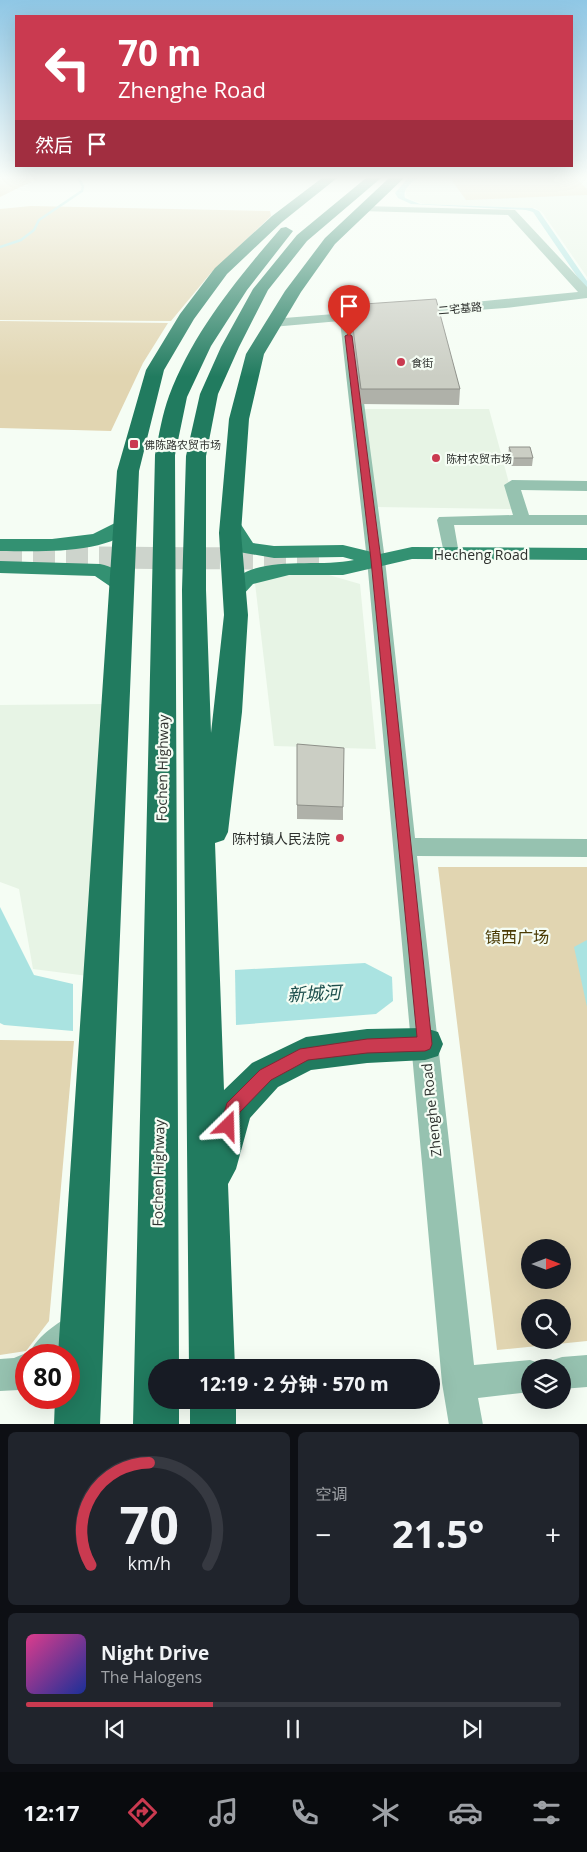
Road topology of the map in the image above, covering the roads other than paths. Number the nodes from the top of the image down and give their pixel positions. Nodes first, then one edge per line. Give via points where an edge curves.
1 (250, 244) edge
2 (275, 244) edge
3 (297, 244) edge
4 (328, 244) edge
5 (541, 244) edge
6 (587, 294) edge
7 (396, 313) edge
8 (376, 315) edge
9 (346, 317) junction
10 (272, 323) junction
11 (587, 486) edge
12 (522, 520) junction
13 (587, 520) edge
14 (125, 524) junction
15 (231, 524) junction
16 (0, 545) edge
17 (451, 554) junction
18 (587, 554) edge
19 (328, 559) tunnel mouth
20 (376, 560) junction
21 (587, 563) edge
22 (0, 567) edge
23 (122, 584) junction
24 (234, 591) junction
25 (405, 847) junction
26 (587, 848) edge
27 (202, 930) junction
28 (425, 1044) junction
29 (208, 1200) junction
30 (82, 1326) junction
31 (58, 1344) edge
32 (212, 1359) edge
33 (587, 1371) edge
34 (571, 1372) edge
35 (15, 1374) edge
36 (0, 1375) edge
37 (521, 1377) edge
38 (458, 1382) junction
39 (213, 1409) edge
40 (77, 1424) edge
41 (156, 1424) edge
42 (213, 1424) edge
43 (466, 1424) edge

1 - 14 highway via 221,271 186,318 155,370 128,471
2 - 41 highway, Fochen Highway via 213,325 180,390 165,455
3 - 27 highway via 261,289 230,347 209,394 196,456 194,580
4 - 10 highway
5 - 6 street
6 - 7 street, 二宅基路
8 - 9 street
9 - 10 street
9 - 20 street, Zhenghe Road
10 - 15 highway via 254,354 238,419
11 - 12 street via 512,485
12 - 13 street
12 - 17 street via 445,520
14 - 16 main road via 98,540 52,545
14 - 23 highway
15 - 20 main road via 246,548 274,552 343,551
15 - 24 highway
17 - 18 main road, Hecheng Road
17 - 20 main road, Hecheng Road via 412,553
19 - 20 main road, Hecheng Road
20 - 21 main road, Hecheng Road via 416,565
20 - 24 main road via 343,568 289,569 245,579
20 - 25 street, Zhenghe Road
22 - 23 main road via 100,570
23 - 30 highway
24 - 27 highway via 236,615 228,712
25 - 26 street
25 - 28 street, Zhenghe Road
27 - 29 highway
28 - 29 highway via 367,1046 306,1054 266,1075 233,1108
28 - 38 street, Zhenghe Road
29 - 32 highway
30 - 31 street
30 - 40 highway
33 - 34 street
35 - 36 street
37 - 38 street
38 - 43 street, Zhenghe Road
39 - 42 highway

